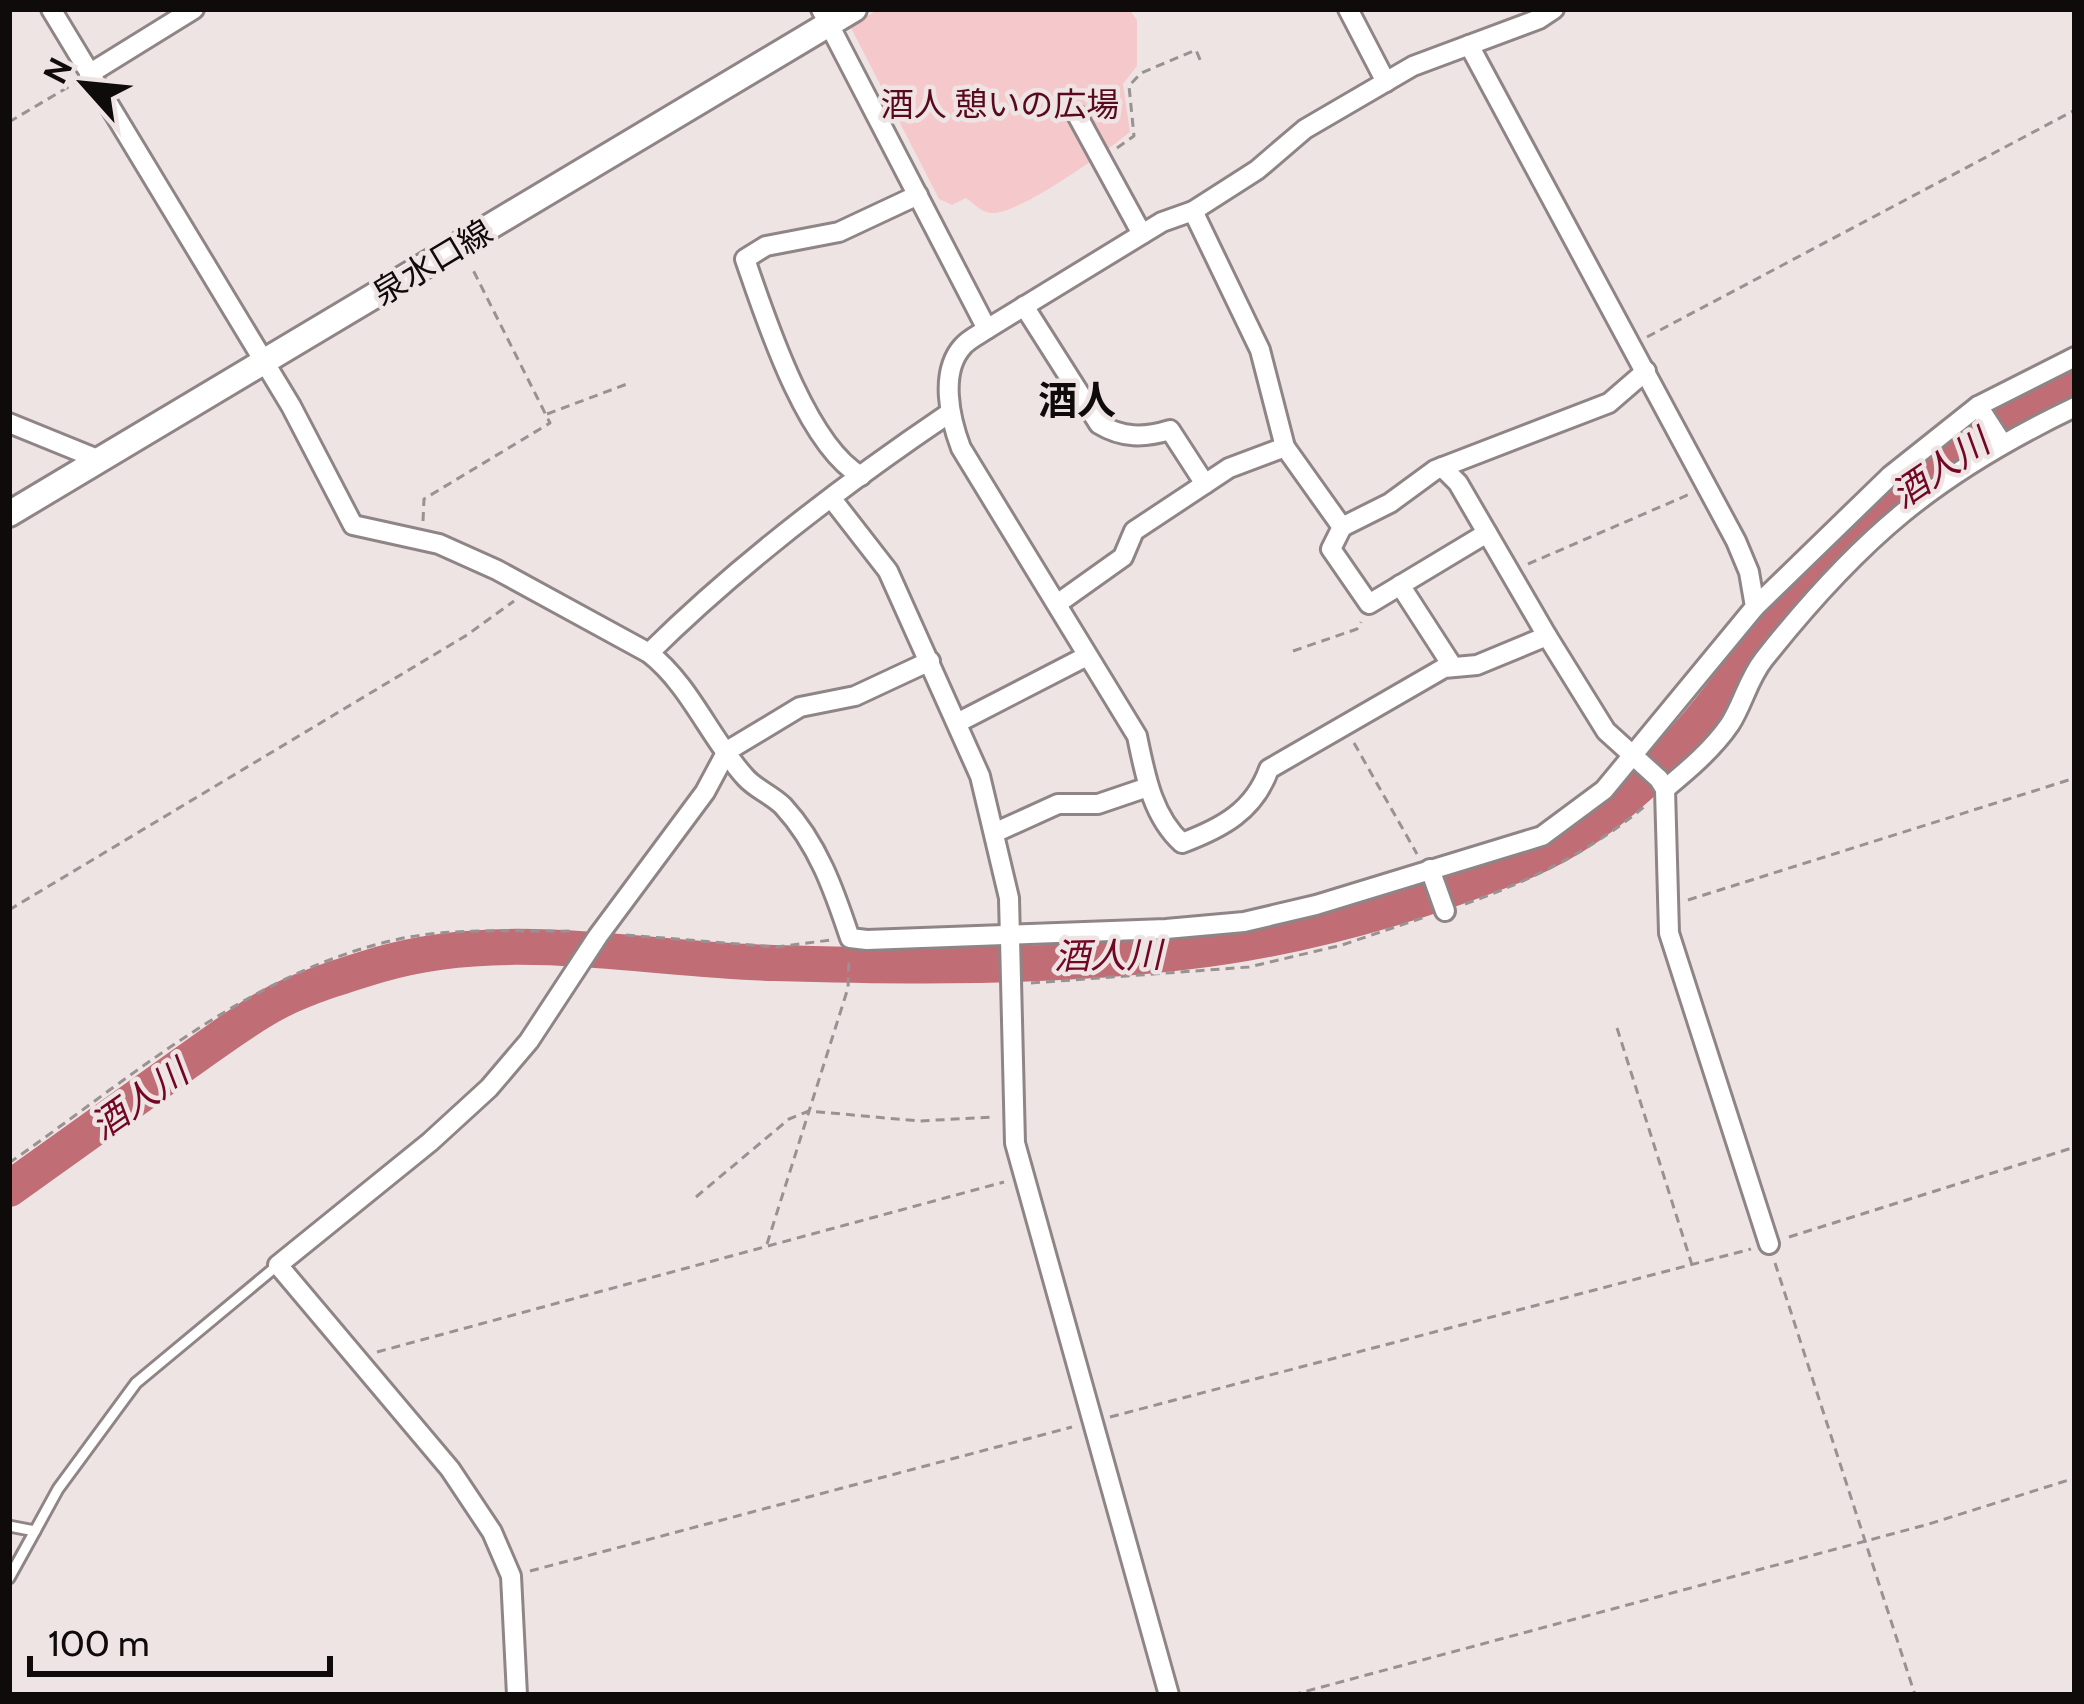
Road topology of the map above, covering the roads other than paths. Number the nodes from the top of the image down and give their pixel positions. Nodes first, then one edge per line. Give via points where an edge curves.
1 (51, 9) edge
2 (194, 9) edge
3 (854, 9) edge
4 (1348, 9) edge
5 (1554, 9) edge
6 (825, 17) edge
7 (1469, 44) junction
8 (89, 74) junction
9 (1386, 82) junction
10 (1077, 115) dead end
11 (917, 195) junction
12 (1193, 212) junction
13 (1142, 234) junction
14 (1024, 306) junction
15 (987, 329) junction
16 (2075, 357) edge
17 (263, 363) junction
18 (1646, 371) junction
19 (1978, 406) junction
20 (2075, 407) edge
21 (948, 414) junction
22 (9, 423) edge
23 (2002, 442) junction
24 (1285, 446) junction
25 (100, 460) junction
26 (1442, 467) junction
27 (861, 476) junction
28 (1205, 484) junction
29 (832, 499) junction
30 (9, 514) edge
31 (1342, 527) junction
32 (1487, 533) junction
33 (1400, 585) junction
34 (1057, 604) junction
35 (1755, 607) junction
36 (1547, 636) junction
37 (650, 653) junction
38 (1087, 656) junction
39 (931, 661) junction
40 (1453, 667) junction
41 (957, 723) junction
42 (727, 752) junction
43 (1631, 754) junction
44 (1148, 787) junction
45 (1665, 789) junction
46 (994, 833) junction
47 (1430, 869) junction
48 (1445, 910) road end
49 (1012, 934) junction
50 (1768, 1244) road end
51 (278, 1265) junction
52 (9, 1526) edge
53 (35, 1531) junction
54 (9, 1578) edge
55 (518, 1695) edge
56 (1169, 1695) edge

1 - 8 street
2 - 8 street
3 - 6 main road, 泉水口線
4 - 9 street
5 - 7 street
6 - 11 street
6 - 17 main road, 泉水口線
7 - 9 street
7 - 18 street
8 - 17 street
9 - 12 street via 1305,129
10 - 13 street
11 - 15 street
11 - 27 street via 839,232 766,246 745,259 777,352 833,455
12 - 13 street
12 - 24 street via 1260,350
13 - 14 street
14 - 15 street
14 - 28 street via 1099,424 1118,436 1170,430
15 - 21 street via 962,346
16 - 19 street
17 - 25 main road, 泉水口線
17 - 37 street via 353,525 423,540 497,570
18 - 26 street via 1609,403
18 - 35 street via 1749,572
19 - 23 street
19 - 35 street via 1890,476
20 - 23 street
21 - 27 street
21 - 34 street
22 - 25 street
23 - 45 street via 1845,562 1760,664 1731,723
24 - 28 street
24 - 31 street
25 - 30 main road, 泉水口線
26 - 31 street
26 - 32 street
27 - 29 street
28 - 34 street via 1134,531 1123,557
29 - 37 street via 710,592
29 - 39 street via 888,571
31 - 33 street via 1331,549 1369,604
32 - 33 street
32 - 36 street
33 - 40 street
34 - 38 street
35 - 43 street
36 - 40 street
36 - 43 street via 1606,731
37 - 42 street
38 - 41 street
38 - 44 street via 1137,736
39 - 41 street
39 - 42 street via 855,696 800,707
40 - 44 street via 1269,769 1262,790 1216,830 1182,842
41 - 46 street
42 - 49 street via 804,832 850,938
42 - 51 street via 489,1088
43 - 45 street
43 - 47 street via 1604,790 1542,836
44 - 46 street via 1098,804 1058,804
45 - 50 street via 1667,906 1678,968
46 - 49 street
47 - 48 street
47 - 49 street via 1244,922
49 - 56 street via 1012,1117 1023,1177
51 - 53 lane via 136,1383
51 - 55 street via 450,1469 492,1532 511,1576
52 - 53 lane
53 - 54 lane

